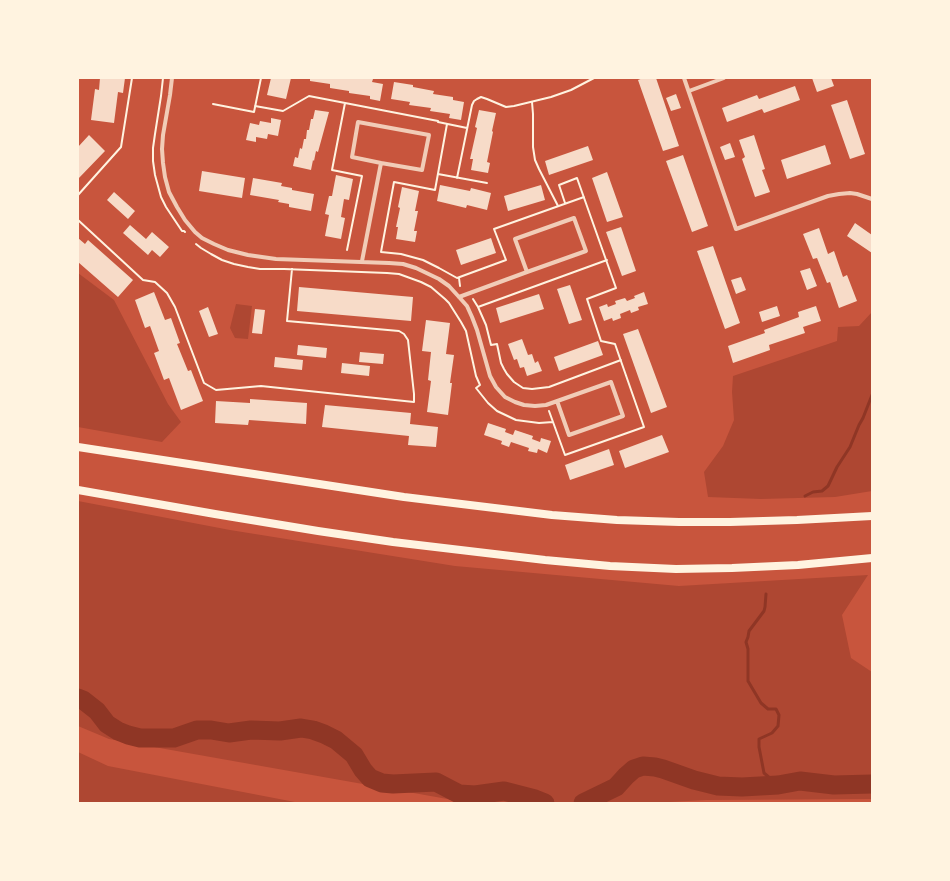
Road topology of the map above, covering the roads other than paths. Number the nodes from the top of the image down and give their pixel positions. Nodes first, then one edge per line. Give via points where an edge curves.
1 (172, 78) edge
2 (684, 78) edge
3 (724, 78) edge
4 (689, 91) junction
5 (381, 163) junction
6 (872, 199) edge
7 (362, 261) junction
8 (527, 272) junction
9 (459, 297) junction
10 (557, 402) junction
11 (78, 447) edge
12 (78, 490) edge
13 (872, 516) edge
14 (872, 558) edge

1 - 7 street via 163,135 162,164 169,192 177,208 195,232 214,244 248,255 276,259
2 - 4 street
3 - 4 street
4 - 6 street via 736,229 828,196 850,193
5 - 5 street via 422,170 429,135 358,122 352,157
5 - 7 street
7 - 9 street via 404,264 416,268 439,279
8 - 8 street via 586,251 574,218 515,239
8 - 9 street
9 - 10 street via 472,317 490,376 504,397 524,405
10 - 10 street via 611,382 623,416 569,435
11 - 13 main road via 388,495 552,515 679,522
12 - 14 main road via 393,542 602,565 676,569 732,568

